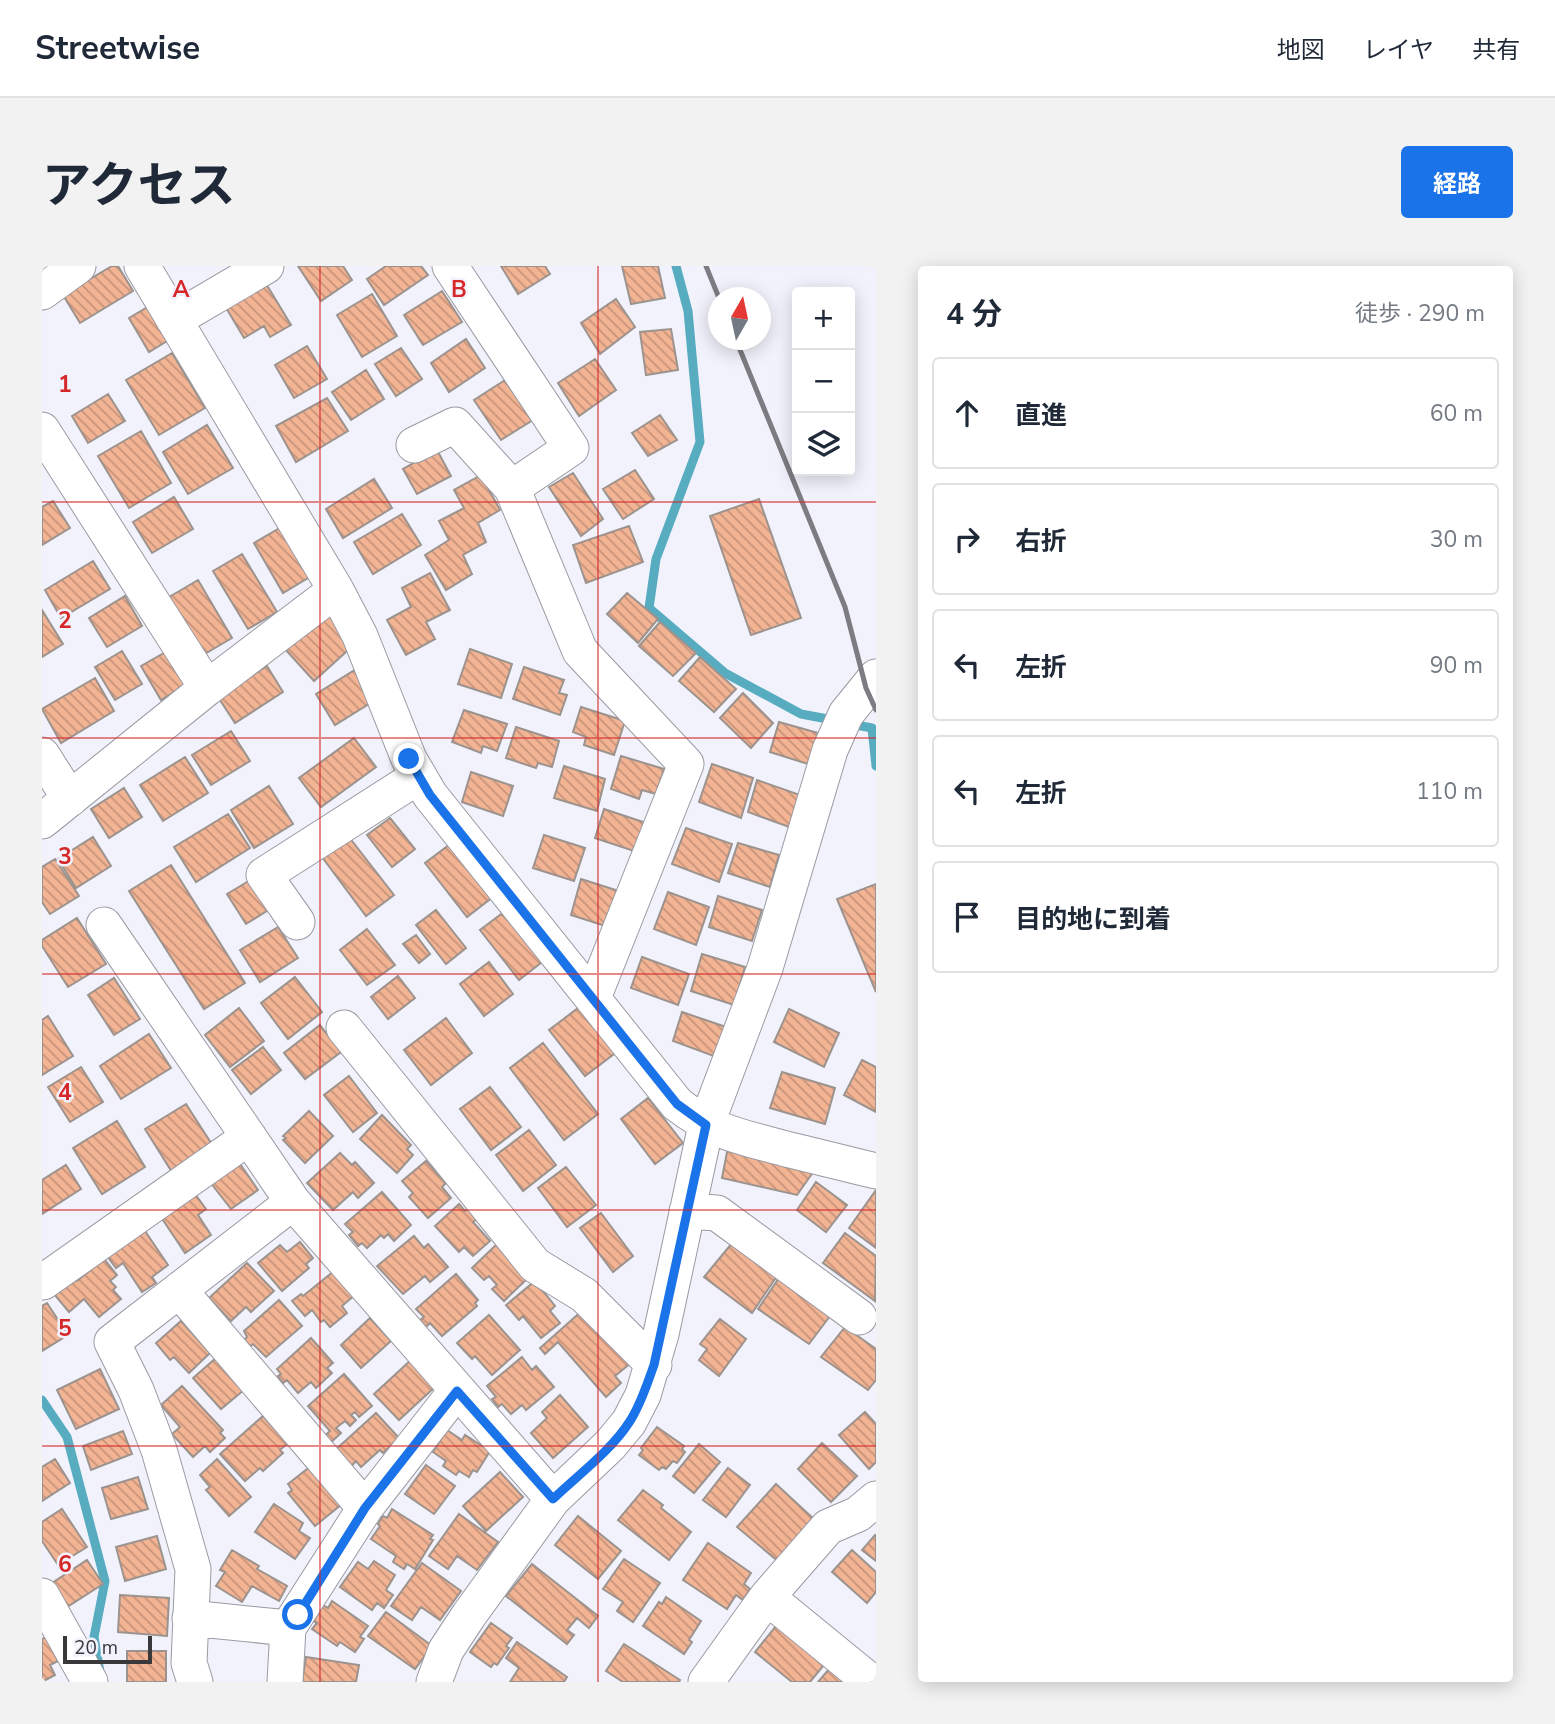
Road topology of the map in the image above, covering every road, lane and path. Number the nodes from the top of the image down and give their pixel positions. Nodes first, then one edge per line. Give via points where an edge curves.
1 (78, 266) edge
2 (142, 266) edge
3 (266, 266) edge
4 (450, 266) edge
5 (42, 292) edge
6 (174, 320) junction
7 (42, 430) edge
8 (414, 445) dead end
9 (512, 488) junction
10 (336, 590) junction
11 (876, 677) edge
12 (207, 688) junction
13 (42, 755) edge
14 (419, 776) junction
15 (70, 799) junction
16 (42, 821) edge
17 (297, 922) dead end
18 (104, 925) dead end
19 (593, 998) junction
20 (344, 1027) dead end
21 (706, 1125) junction
22 (249, 1137) junction
23 (876, 1171) edge
24 (293, 1202) junction
25 (687, 1211) junction
26 (43, 1282) edge
27 (178, 1290) junction
28 (859, 1317) dead end
29 (654, 1365) junction
30 (457, 1391) junction
31 (553, 1499) junction
32 (876, 1499) edge
33 (365, 1508) junction
34 (42, 1596) edge
35 (767, 1597) junction
36 (190, 1618) junction
37 (288, 1628) junction
38 (90, 1682) edge
39 (195, 1682) edge
40 (285, 1682) edge
41 (434, 1682) edge
42 (706, 1682) edge
43 (871, 1682) edge

1 - 5 street
2 - 6 street
3 - 6 street
4 - 9 street via 571,448
6 - 10 street
7 - 12 street
8 - 9 street via 455,425
9 - 19 street via 580,651 686,764
10 - 12 street
10 - 14 street
11 - 21 street via 846,714 830,750 765,968
12 - 15 street
13 - 15 street
14 - 17 street via 264,875
14 - 19 street
15 - 16 street
18 - 22 street
19 - 21 street via 677,1104
20 - 29 street via 535,1265 584,1295
21 - 23 street via 734,1137
21 - 25 street
22 - 24 street
22 - 26 street
24 - 27 street
24 - 30 street
25 - 28 street via 717,1213
25 - 29 street
27 - 33 street
27 - 36 street via 112,1342 141,1402 178,1516 192,1569
29 - 31 street via 629,1422
30 - 31 street
30 - 33 street
31 - 41 street via 446,1650
32 - 35 street via 858,1514 828,1527
33 - 37 street
34 - 38 street
35 - 42 street
35 - 43 street
36 - 37 street
36 - 39 street via 189,1662
37 - 40 street

